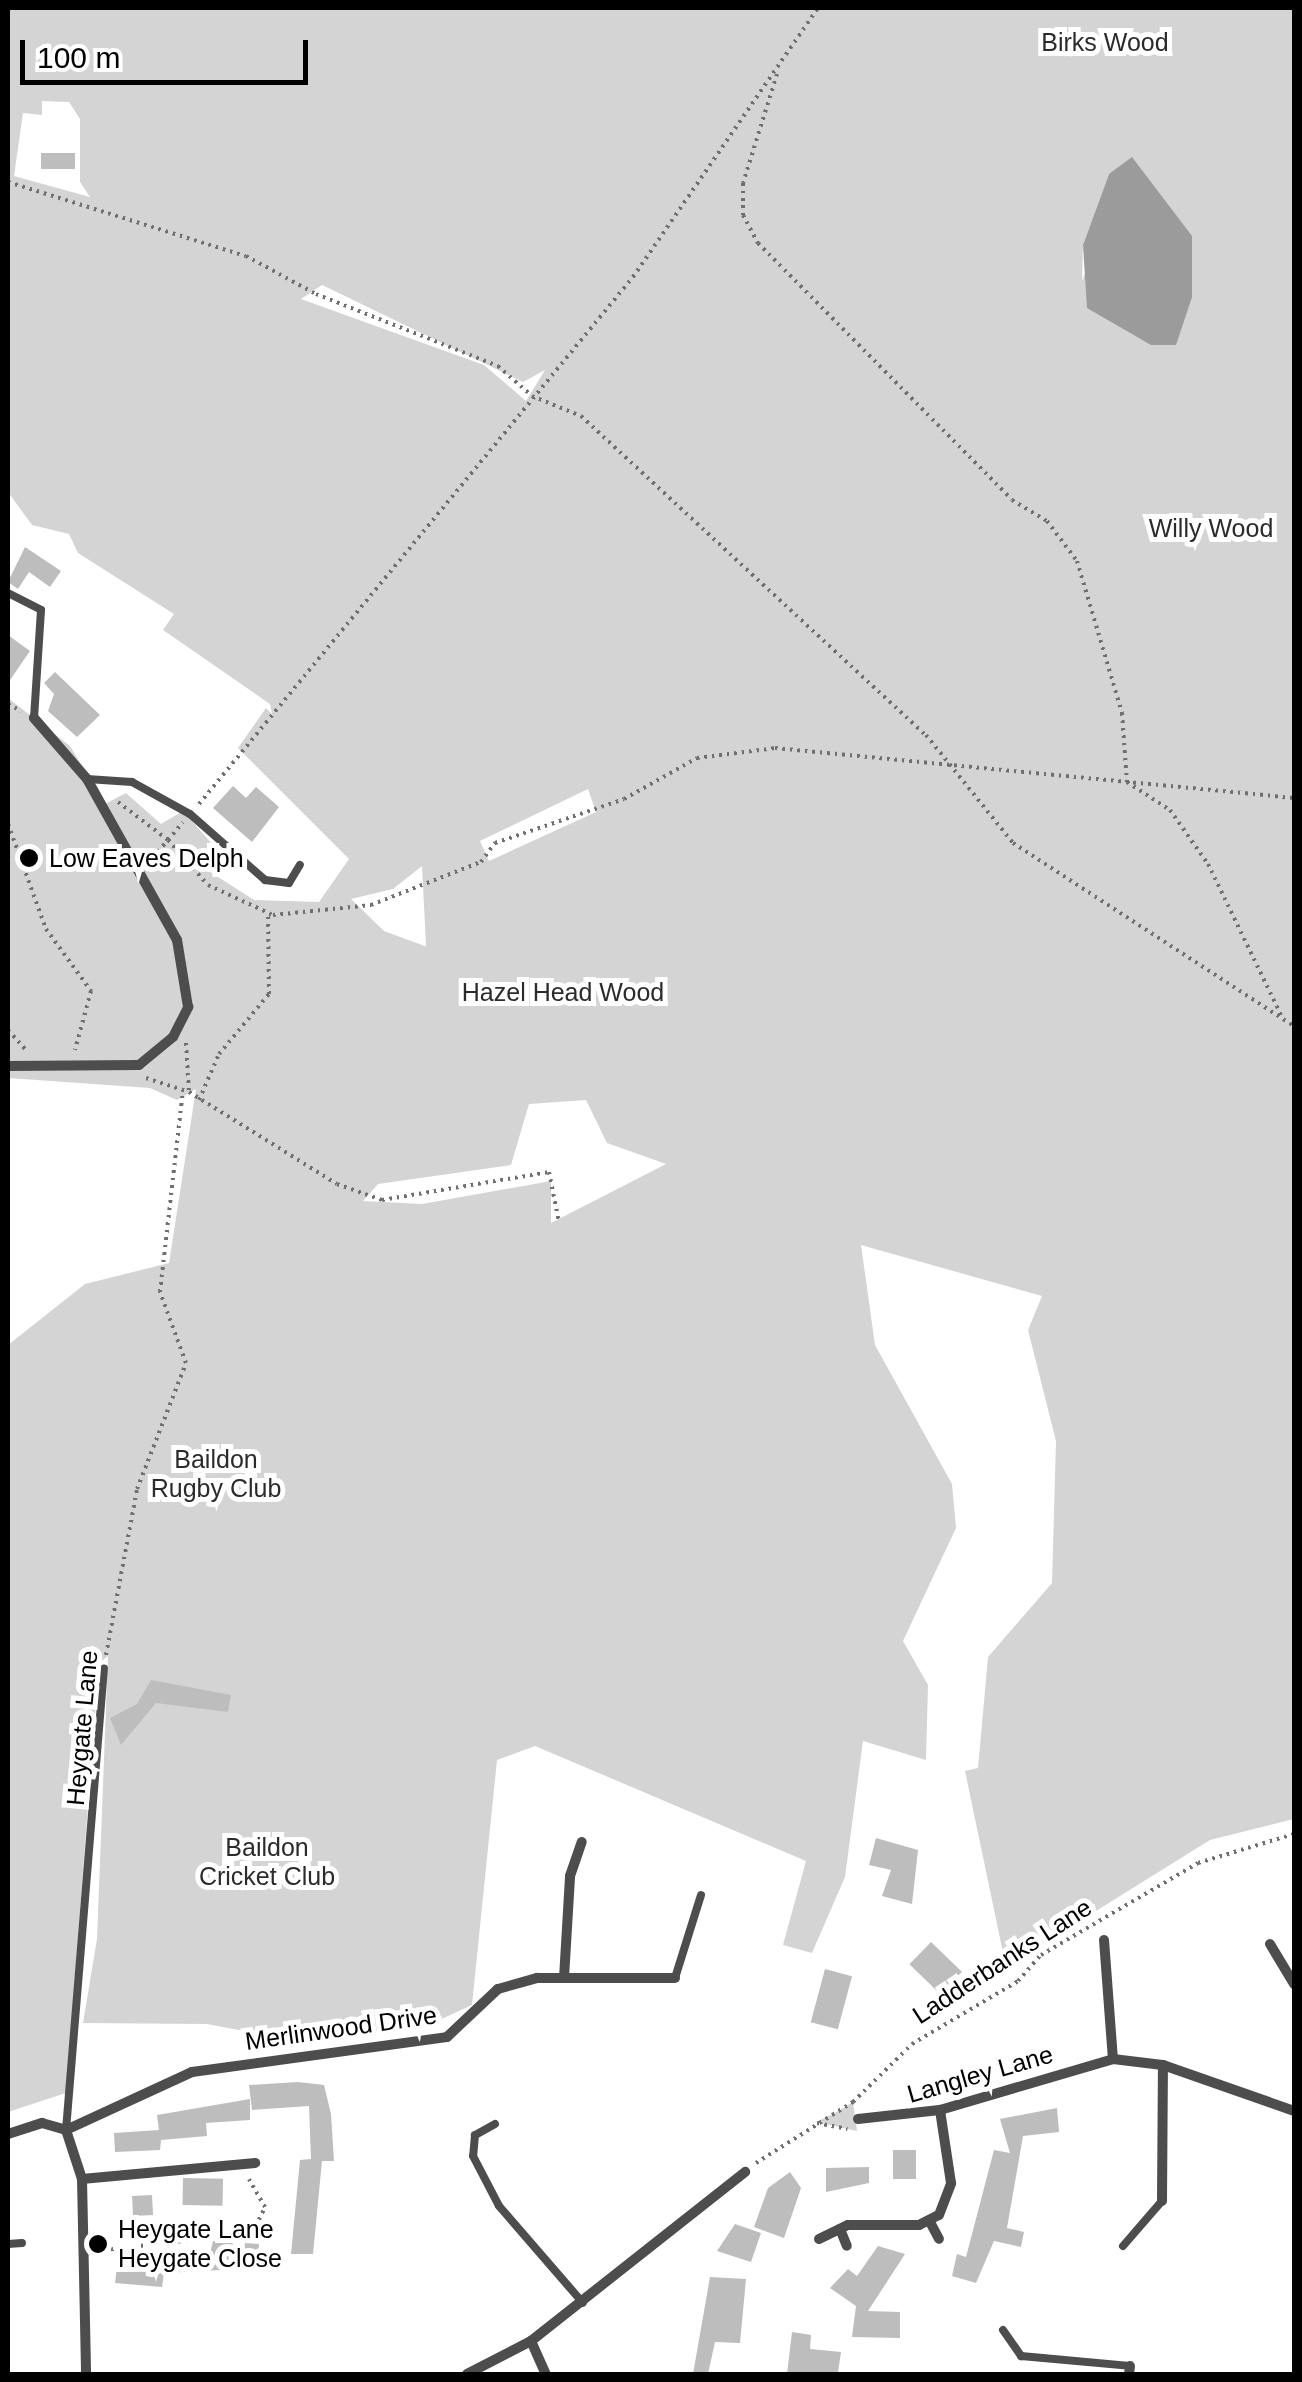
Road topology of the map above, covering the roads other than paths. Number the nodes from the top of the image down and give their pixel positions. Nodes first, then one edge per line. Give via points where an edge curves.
1 (8, 593) edge
2 (34, 718) joint
3 (86, 779) junction
4 (300, 865) dead end
5 (8, 1066) edge
6 (104, 1669) road end
7 (582, 1842) dead end
8 (702, 1895) dead end
9 (1104, 1940) dead end
10 (1270, 1944) dead end
11 (564, 1978) junction
12 (676, 1978) joint
13 (1294, 1984) edge
14 (1113, 2059) junction
15 (1164, 2065) junction
16 (940, 2110) junction
17 (1294, 2112) edge
18 (858, 2119) road end
19 (495, 2124) dead end
20 (66, 2130) junction
21 (8, 2134) edge
22 (255, 2163) dead end
23 (745, 2172) road end
24 (82, 2178) junction
25 (1162, 2201) joint
26 (930, 2222) junction
27 (840, 2229) junction
28 (819, 2239) dead end
29 (938, 2239) dead end
30 (22, 2243) dead end
31 (8, 2244) edge
32 (846, 2246) dead end
33 (1123, 2246) dead end
34 (584, 2303) junction
35 (1003, 2330) dead end
36 (531, 2341) junction
37 (1130, 2370) edge
38 (86, 2374) edge
39 (467, 2374) edge
40 (546, 2374) edge

1 - 2 lane via 41,610
2 - 3 street
3 - 4 lane via 132,782 190,814 265,880 289,883
3 - 5 street via 176,940 188,1007 174,1037 122,1070
6 - 20 lane, Heygate Lane
7 - 11 street via 570,1876
8 - 12 lane
9 - 14 street
10 - 13 street
11 - 12 street, Merlinwood Drive
11 - 20 street, Merlinwood Drive via 498,1989 447,2037 192,2072
14 - 15 street, Langley Lane
14 - 16 street, Langley Lane
15 - 17 street, Langley Lane
15 - 25 street
16 - 18 street, Langley Lane
16 - 26 street via 951,2183
19 - 34 lane via 475,2135 473,2156 500,2206
20 - 21 street via 42,2123
20 - 24 street, Heygate Lane
22 - 24 street
23 - 34 street
24 - 38 street, Heygate Lane
25 - 33 lane
26 - 27 street
26 - 29 street
27 - 28 street
27 - 32 street
30 - 31 lane
34 - 36 street
35 - 37 lane via 1021,2356
36 - 39 street
36 - 40 street

